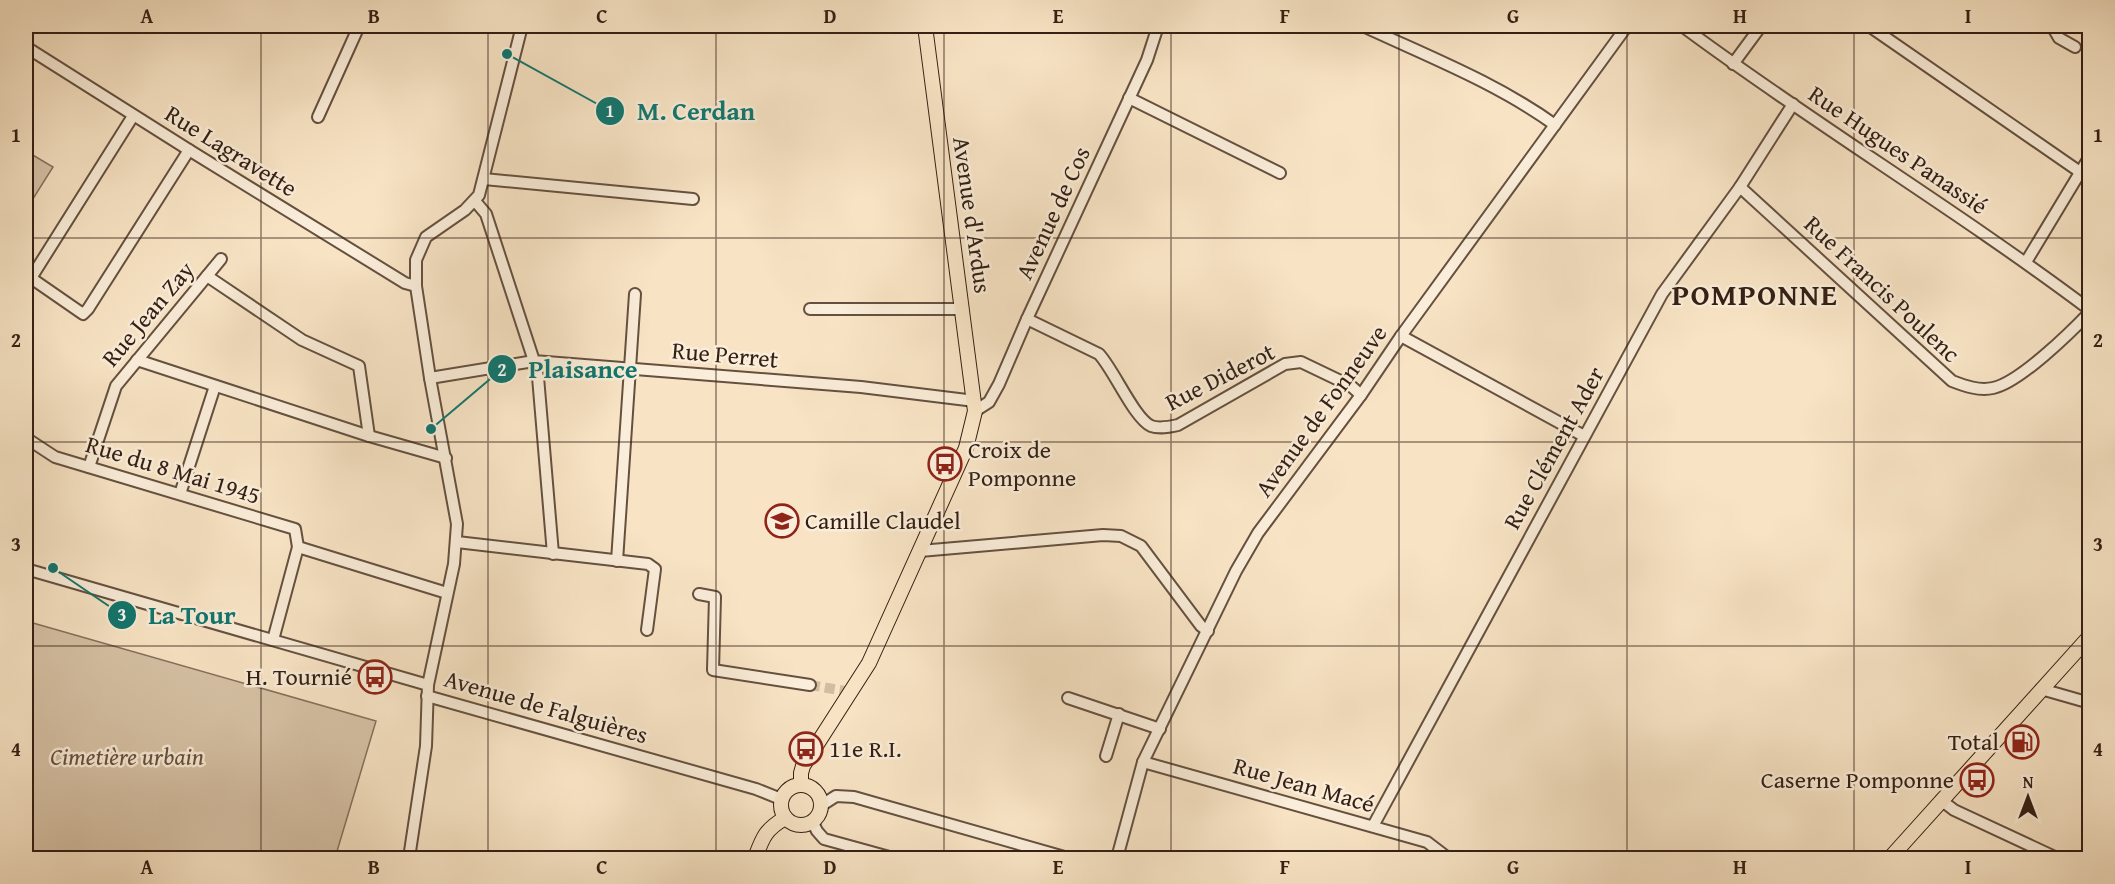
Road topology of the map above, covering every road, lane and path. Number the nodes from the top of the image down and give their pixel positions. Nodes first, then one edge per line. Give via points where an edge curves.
1 (359, 26) edge
2 (522, 26) edge
3 (925, 26) edge
4 (1158, 26) edge
5 (1363, 26) edge
6 (1627, 26) edge
7 (1682, 26) edge
8 (1761, 26) edge
9 (2052, 26) edge
10 (1875, 27) edge
11 (26, 47) edge
12 (2075, 47) dead end
13 (1733, 63) junction
14 (1129, 98) junction
15 (1793, 104) junction
16 (133, 116) junction
17 (318, 117) dead end
18 (1555, 125) junction
19 (189, 150) junction
20 (2090, 156) edge
21 (2080, 172) junction
22 (1280, 174) dead end
23 (484, 179) junction
24 (1740, 187) junction
25 (693, 199) dead end
26 (475, 201) junction
27 (221, 259) dead end
28 (2026, 262) junction
29 (207, 276) junction
30 (416, 286) junction
31 (635, 294) dead end
32 (810, 309) dead end
33 (962, 309) junction
34 (2090, 311) edge
35 (1027, 319) junction
36 (1401, 336) junction
37 (137, 360) junction
38 (534, 361) junction
39 (630, 368) junction
40 (430, 378) junction
41 (215, 386) junction
42 (1361, 395) junction
43 (975, 406) junction
44 (369, 436) junction
45 (1584, 436) junction
46 (26, 438) edge
47 (446, 459) junction
48 (89, 467) junction
49 (180, 494) junction
50 (457, 542) junction
51 (298, 547) junction
52 (920, 551) junction
53 (553, 554) junction
54 (617, 561) junction
55 (26, 569) edge
56 (447, 593) junction
57 (699, 594) dead end
58 (647, 630) dead end
59 (1208, 631) junction
60 (2090, 636) edge
61 (273, 640) junction
62 (810, 685) tunnel mouth
63 (2041, 689) junction
64 (428, 691) junction
65 (1068, 698) dead end
66 (2090, 703) edge
67 (1119, 714) junction
68 (1160, 729) junction
69 (1106, 756) dead end
70 (1143, 762) junction
71 (801, 785) junction
72 (781, 799) junction
73 (1941, 800) junction
74 (822, 805) junction
75 (785, 819) junction
76 (813, 823) junction
77 (1373, 826) junction
78 (1039, 855) edge
79 (409, 858) edge
80 (492, 858) edge
81 (497, 858) edge
82 (755, 858) edge
83 (893, 858) edge
84 (1068, 858) edge
85 (1117, 858) edge
86 (1448, 858) edge
87 (1890, 858) edge
88 (2057, 858) edge

1 - 17 street
2 - 23 street, Avenue de Falguières
3 - 33 main road, Avenue d'Ardus
4 - 14 street, Avenue de Cos
5 - 18 street via 1486,84
6 - 18 street, Avenue de Fonneuve
7 - 13 street, Rue Hugues Panassié
8 - 13 street
9 - 12 street via 2059,38
10 - 21 street
11 - 16 street, Rue Lagravette
13 - 15 street, Rue Hugues Panassié
14 - 22 street
14 - 35 street, Avenue de Cos
15 - 24 street, Rue Clément Ader
15 - 28 street, Rue Hugues Panassié
16 - 19 street, Rue Lagravette
16 - 19 street via 31,278 83,314
18 - 36 street, Avenue de Fonneuve
19 - 30 street, Rue Lagravette via 405,283
20 - 21 street
21 - 28 street
23 - 25 street
23 - 26 street, Avenue de Falguières
24 - 34 street, Rue Francis Poulenc via 1952,381 1972,388 1995,388 2019,375
24 - 45 street, Rue Clément Ader via 1662,294
26 - 30 street, Avenue de Falguières via 426,237 416,260
26 - 38 street via 486,214
27 - 29 street, Rue Jean Zay
28 - 34 street, Rue Hugues Panassié
29 - 37 street, Rue Jean Zay
29 - 44 street via 302,340 359,366
30 - 40 street, Avenue de Falguières
31 - 39 street
32 - 33 street
33 - 43 main road, Avenue d'Ardus
35 - 42 street, Rue Diderot via 1099,354 1141,419 1151,426 1178,425 1285,364 1301,362 1351,386
35 - 43 street, Avenue de Cos via 989,402
36 - 42 street, Avenue de Fonneuve
36 - 45 street
37 - 41 street
37 - 48 street, Rue Jean Zay via 116,386
38 - 39 street, Rue Perret
38 - 40 street, Rue Perret
38 - 53 street
39 - 43 street, Rue Perret via 861,387
39 - 54 street
40 - 47 street, Avenue de Falguières
41 - 44 street
41 - 49 street
42 - 59 street, Avenue de Fonneuve via 1258,532
43 - 52 main road via 966,448
44 - 47 street
45 - 77 street, Rue Clément Ader
46 - 48 street, Rue du 8 Mai 1945 via 55,457
47 - 50 street, Avenue de Falguières
48 - 49 street, Rue du 8 Mai 1945
49 - 51 street, Rue du 8 Mai 1945 via 296,529
50 - 53 street
50 - 56 street, Avenue de Falguières
51 - 56 street
51 - 61 street
52 - 59 street via 1120,536 1141,546
52 - 71 main road via 869,663 803,766
53 - 54 street
54 - 58 street via 648,564 655,569
55 - 61 street
56 - 64 street, Avenue de Falguières
57 - 62 street via 715,597 713,670
59 - 68 street, Avenue de Fonneuve
60 - 63 main road
61 - 64 street
63 - 66 street
63 - 73 main road
64 - 72 street, Avenue de Falguières
64 - 79 street via 426,746
65 - 67 street
67 - 68 street
67 - 69 street
68 - 70 street, Avenue de Fonneuve
70 - 77 street, Rue Jean Macé
70 - 85 street, Avenue de Fonneuve
71 - 72 main road via 789,789
71 - 74 main road via 813,789
72 - 75 main road
73 - 87 main road
73 - 88 street via 1954,810
74 - 76 main road
74 - 78 street via 836,796 854,797
75 - 76 main road via 801,826
75 - 82 main road via 764,835
76 - 83 street via 824,838
77 - 86 street, Rue Jean Macé via 1426,842
78 - 84 street
80 - 81 street

